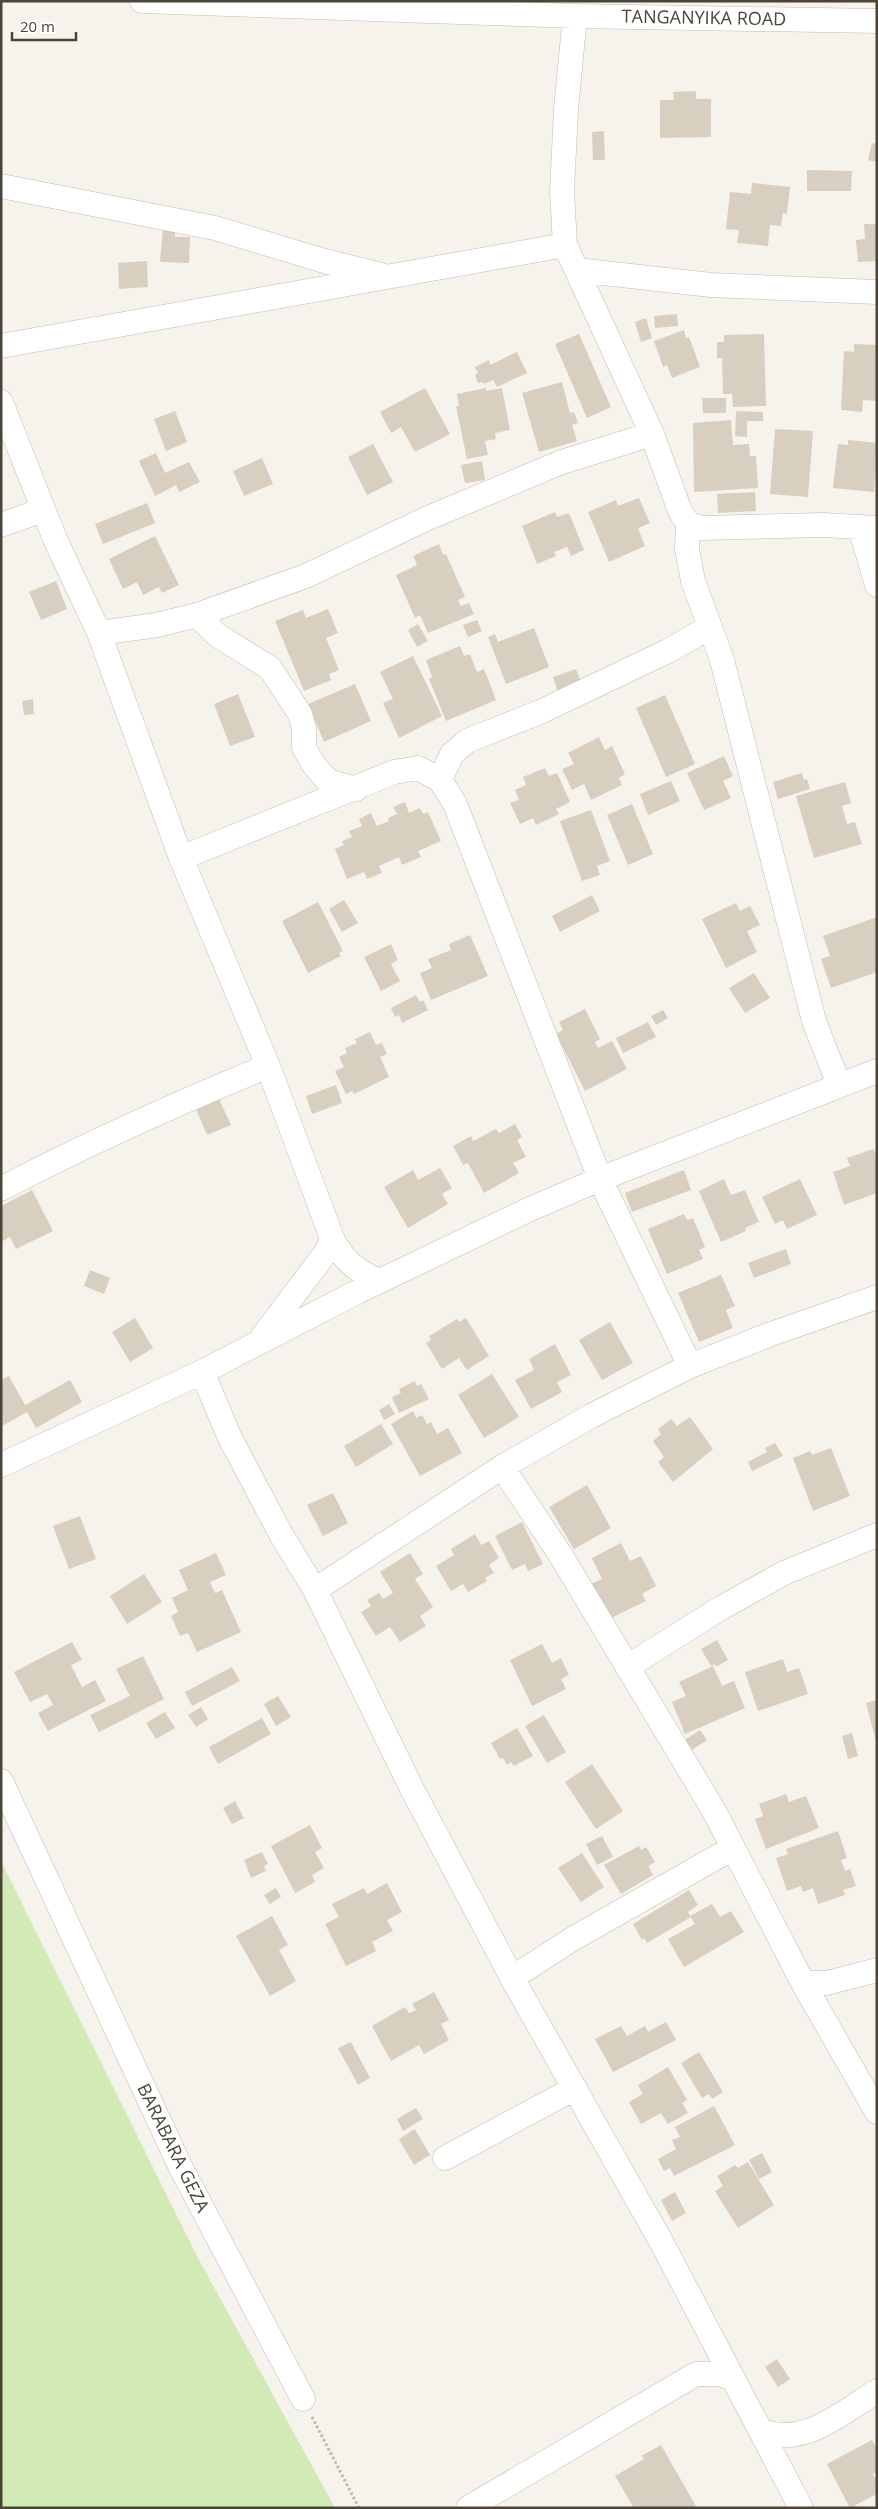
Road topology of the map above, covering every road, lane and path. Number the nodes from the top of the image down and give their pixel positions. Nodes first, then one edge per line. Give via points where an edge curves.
1 (142, 1) edge
2 (493, 6) edge
3 (734, 10) edge
4 (575, 16) junction
5 (877, 21) edge
6 (1, 186) edge
7 (565, 245) junction
8 (576, 270) junction
9 (388, 277) junction
10 (877, 292) edge
11 (1, 346) edge
12 (1, 402) edge
13 (652, 434) junction
14 (43, 510) junction
15 (688, 523) junction
16 (1, 525) edge
17 (868, 528) edge
18 (877, 585) edge
19 (197, 615) junction
20 (710, 627) junction
21 (99, 633) junction
22 (440, 780) junction
23 (356, 789) junction
24 (181, 858) junction
25 (268, 1066) junction
26 (877, 1071) edge
27 (839, 1085) junction
28 (600, 1179) junction
29 (1, 1188) edge
30 (332, 1238) junction
31 (380, 1281) junction
32 (877, 1297) edge
33 (256, 1345) junction
34 (690, 1366) junction
35 (202, 1372) junction
36 (1, 1465) edge
37 (502, 1467) junction
38 (877, 1535) edge
39 (315, 1590) junction
40 (627, 1667) junction
41 (1, 1781) edge
42 (733, 1848) junction
43 (877, 1970) edge
44 (512, 1978) junction
45 (803, 1982) junction
46 (575, 2088) junction
47 (877, 2112) edge
48 (445, 2158) dead end
49 (710, 2339) junction
50 (696, 2374) junction
51 (733, 2379) junction
52 (877, 2391) edge
53 (303, 2399) joint
54 (762, 2431) junction
55 (359, 2508) edge
56 (468, 2508) edge
57 (801, 2508) edge

1 - 2 street, TANGANYIKA ROAD
2 - 4 street, TANGANYIKA ROAD
3 - 4 street, TANGANYIKA ROAD
3 - 5 street, TANGANYIKA ROAD
4 - 7 street via 562,191
6 - 9 street via 215,228
7 - 8 street
7 - 9 street
8 - 10 street via 711,285
8 - 13 street
9 - 11 street
12 - 14 street
13 - 15 street via 680,511
13 - 19 street via 562,462 428,518 306,576
14 - 16 street
14 - 21 street
15 - 17 street via 715,529
15 - 20 street via 687,549 693,581
17 - 18 street
19 - 21 street via 157,625
19 - 23 street via 221,639 270,668 300,714 304,748 314,765 328,781
20 - 22 street via 565,701 467,741 452,754
20 - 27 street via 722,660 814,1020
21 - 24 street
22 - 23 street via 418,768 394,772
22 - 28 street via 455,804
23 - 24 street
24 - 25 street
25 - 29 street via 190,1098
25 - 30 street
26 - 27 street
27 - 28 street
28 - 31 street
28 - 34 street
30 - 31 street via 352,1266
30 - 33 street via 277,1321
31 - 33 street
32 - 34 street
33 - 35 street
34 - 37 street via 591,1416
35 - 36 street
35 - 39 street via 230,1438
37 - 39 street
37 - 40 street via 560,1554
38 - 40 street via 784,1573
39 - 44 street via 412,1789
40 - 42 street
41 - 53 street, BARABARA GEZA via 180,2166
42 - 44 street via 574,1938
42 - 45 street
43 - 45 street via 827,1983
44 - 46 street
45 - 47 street
46 - 48 street
46 - 49 street via 663,2245
49 - 50 street via 703,2364
49 - 51 street
50 - 51 street via 719,2374
50 - 56 street
51 - 54 street
52 - 54 street via 821,2426 798,2436 784,2437
53 - 55 path
54 - 57 street

